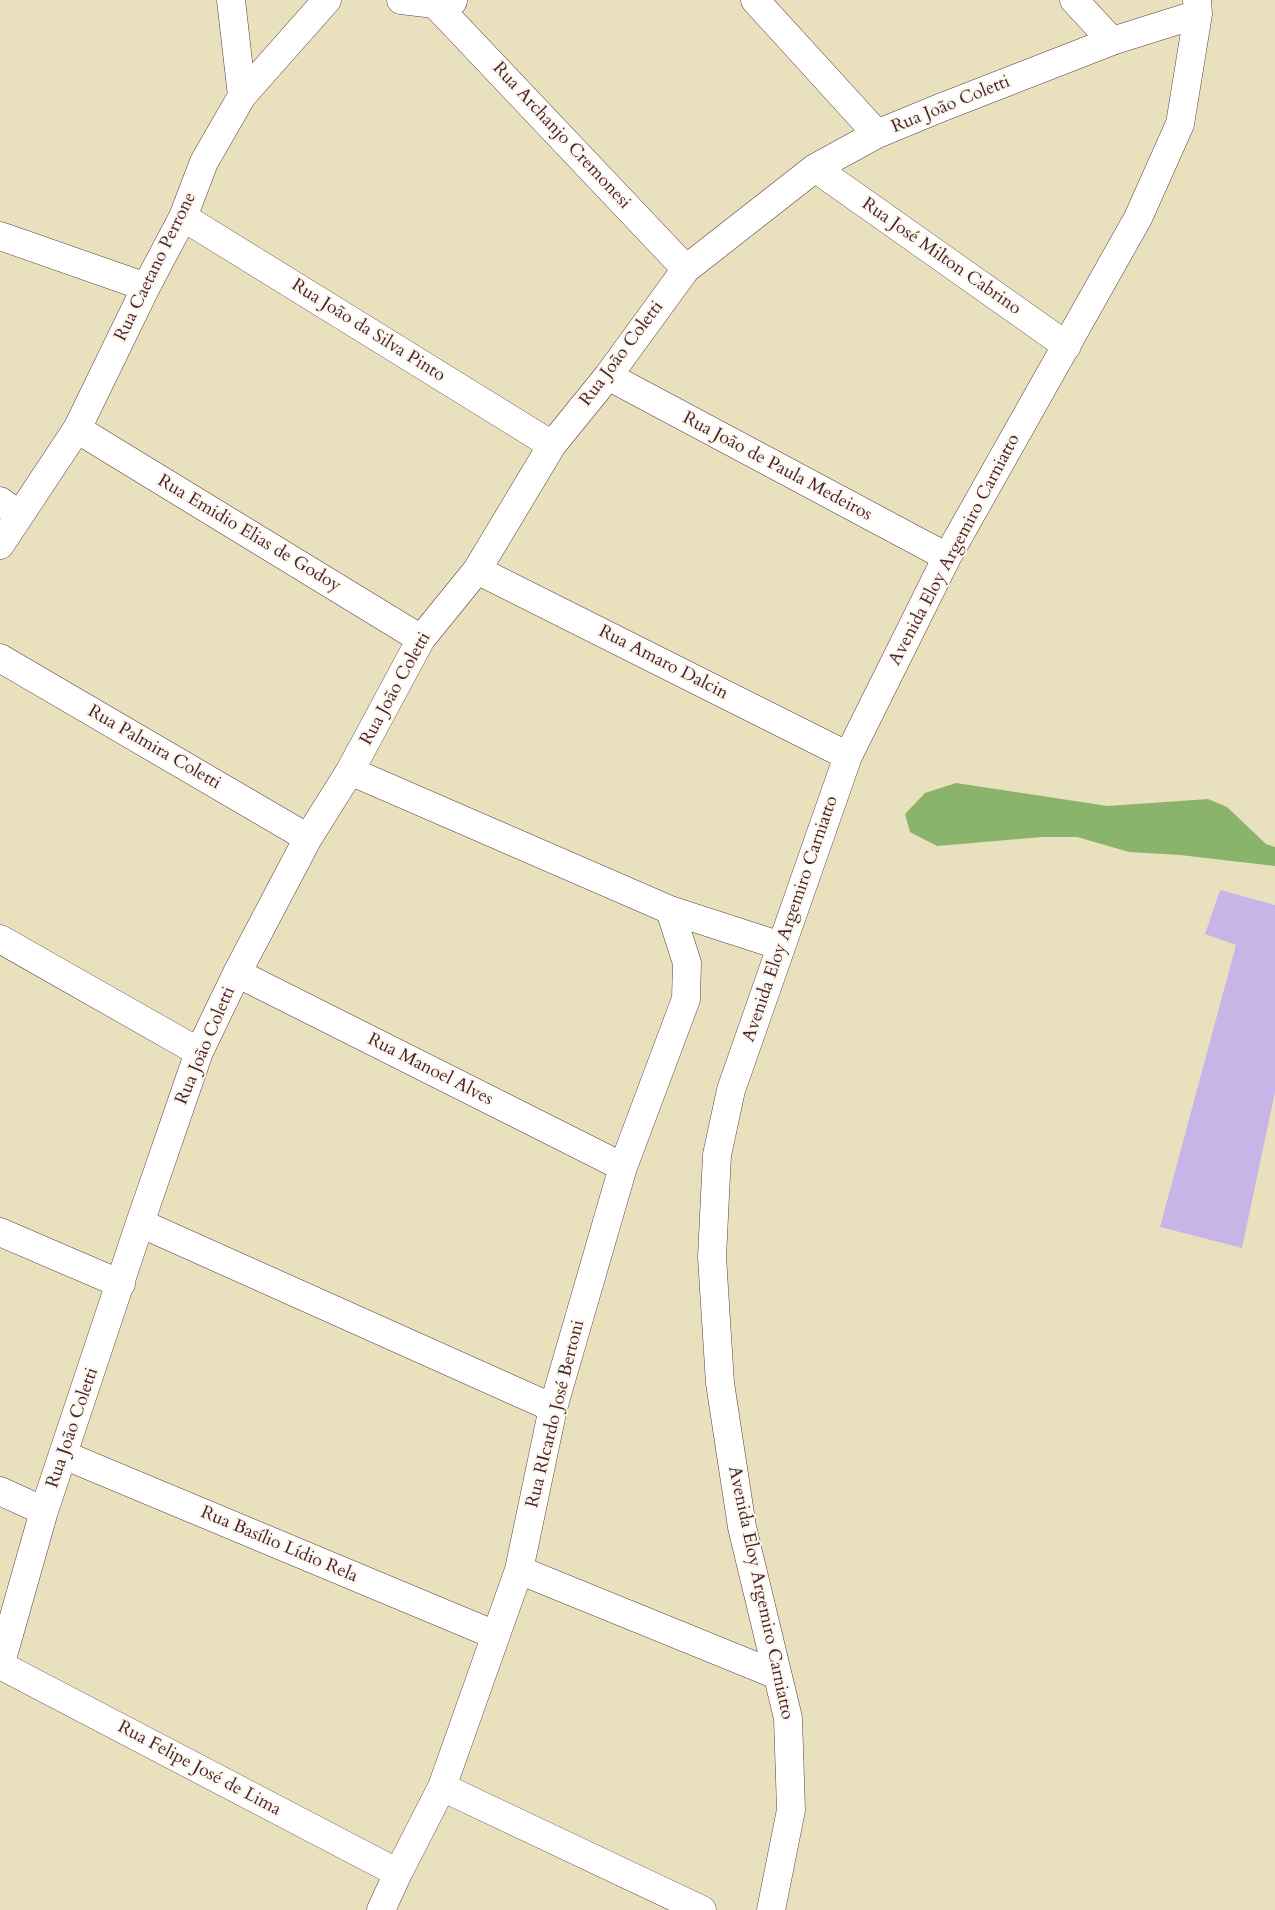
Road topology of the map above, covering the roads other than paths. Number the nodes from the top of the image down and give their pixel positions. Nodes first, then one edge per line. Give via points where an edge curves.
1 (231, 0) edge
2 (327, 0) edge
3 (401, 0) edge
4 (755, 0) edge
5 (1074, 0) edge
6 (446, 2) edge
7 (1198, 7) edge
8 (1112, 41) junction
9 (242, 96) junction
10 (878, 134) junction
11 (815, 168) junction
12 (183, 217) junction
13 (0, 236) edge
14 (686, 269) junction
15 (146, 287) junction
16 (1067, 346) junction
17 (608, 376) junction
18 (77, 430) junction
19 (552, 445) junction
20 (10, 508) edge
21 (0, 544) edge
22 (947, 557) junction
23 (477, 570) junction
24 (421, 639) junction
25 (0, 658) edge
26 (848, 756) junction
27 (350, 771) junction
28 (308, 838) junction
29 (670, 910) junction
30 (0, 939) edge
31 (781, 946) junction
32 (237, 973) junction
33 (199, 1052) junction
34 (623, 1167) junction
35 (140, 1223) junction
36 (0, 1232) edge
37 (121, 1284) junction
38 (553, 1408) junction
39 (64, 1455) junction
40 (0, 1491) edge
41 (44, 1511) junction
42 (519, 1570) junction
43 (496, 1635) junction
44 (0, 1665) edge
45 (777, 1675) junction
46 (442, 1787) junction
47 (398, 1873) junction
48 (381, 1910) edge
49 (702, 1910) edge
50 (770, 1910) edge

1 - 9 street
2 - 9 street, Rua Caetano Perrone
3 - 6 street
4 - 10 street
5 - 8 street
6 - 14 street, Rua Archanjo Cremonesi
7 - 8 street, Rua João Coletti
7 - 16 street, Avenida Eloy Argemiro Carniatto via 1180,124 1138,218
8 - 10 street, Rua João Coletti
9 - 12 street, Rua Caetano Perrone via 204,162
10 - 11 street, Rua João Coletti
11 - 14 street, Rua João Coletti
11 - 16 street, Rua José Milton Cabrino
12 - 15 street, Rua Caetano Perrone
12 - 19 street, Rua João da Silva Pinto
13 - 15 street
14 - 17 street, Rua João Coletti
15 - 18 street, Rua Caetano Perrone
16 - 22 street, Avenida Eloy Argemiro Carniatto
17 - 19 street, Rua João Coletti
17 - 22 street, Rua João de Paula Medeiros
18 - 20 street, Rua Caetano Perrone
18 - 24 street, Rua Emidio Elias de Godoy
19 - 23 street, Rua João Coletti
20 - 21 street, Rua Caetano Perrone
22 - 26 street, Avenida Eloy Argemiro Carniatto
23 - 24 street, Rua João Coletti
23 - 26 street, Rua Amaro Dalcin
24 - 27 street, Rua João Coletti
25 - 28 street, Rua Palmira Coletti
26 - 31 street, Avenida Eloy Argemiro Carniatto
27 - 28 street, Rua João Coletti
27 - 29 street
28 - 32 street, Rua João Coletti
29 - 31 street
29 - 34 street, Rua RIcardo José Bertoni via 687,963 686,999
30 - 33 street
31 - 45 street, Avenida Eloy Argemiro Carniatto via 731,1090 717,1155 712,1256 720,1382 742,1527
32 - 33 street, Rua João Coletti
32 - 34 street, Rua Manoel Alves
33 - 35 street, Rua João Coletti
34 - 38 street, Rua RIcardo José Bertoni
35 - 37 street, Rua João Coletti
35 - 38 street
36 - 37 street
37 - 39 street, Rua João Coletti
38 - 42 street, Rua RIcardo José Bertoni
39 - 41 street, Rua João Coletti
39 - 43 street, Rua Basílio Lídio Rela
40 - 41 street
41 - 44 street, Rua João Coletti
42 - 43 street, Rua RIcardo José Bertoni
42 - 45 street
43 - 46 street, Rua RIcardo José Bertoni
44 - 47 street, Rua Felipe José de Lima
45 - 50 street, Avenida Eloy Argemiro Carniatto via 788,1718 792,1810
46 - 47 street, Rua RIcardo José Bertoni
46 - 49 street
47 - 48 street, Rua RIcardo José Bertoni

